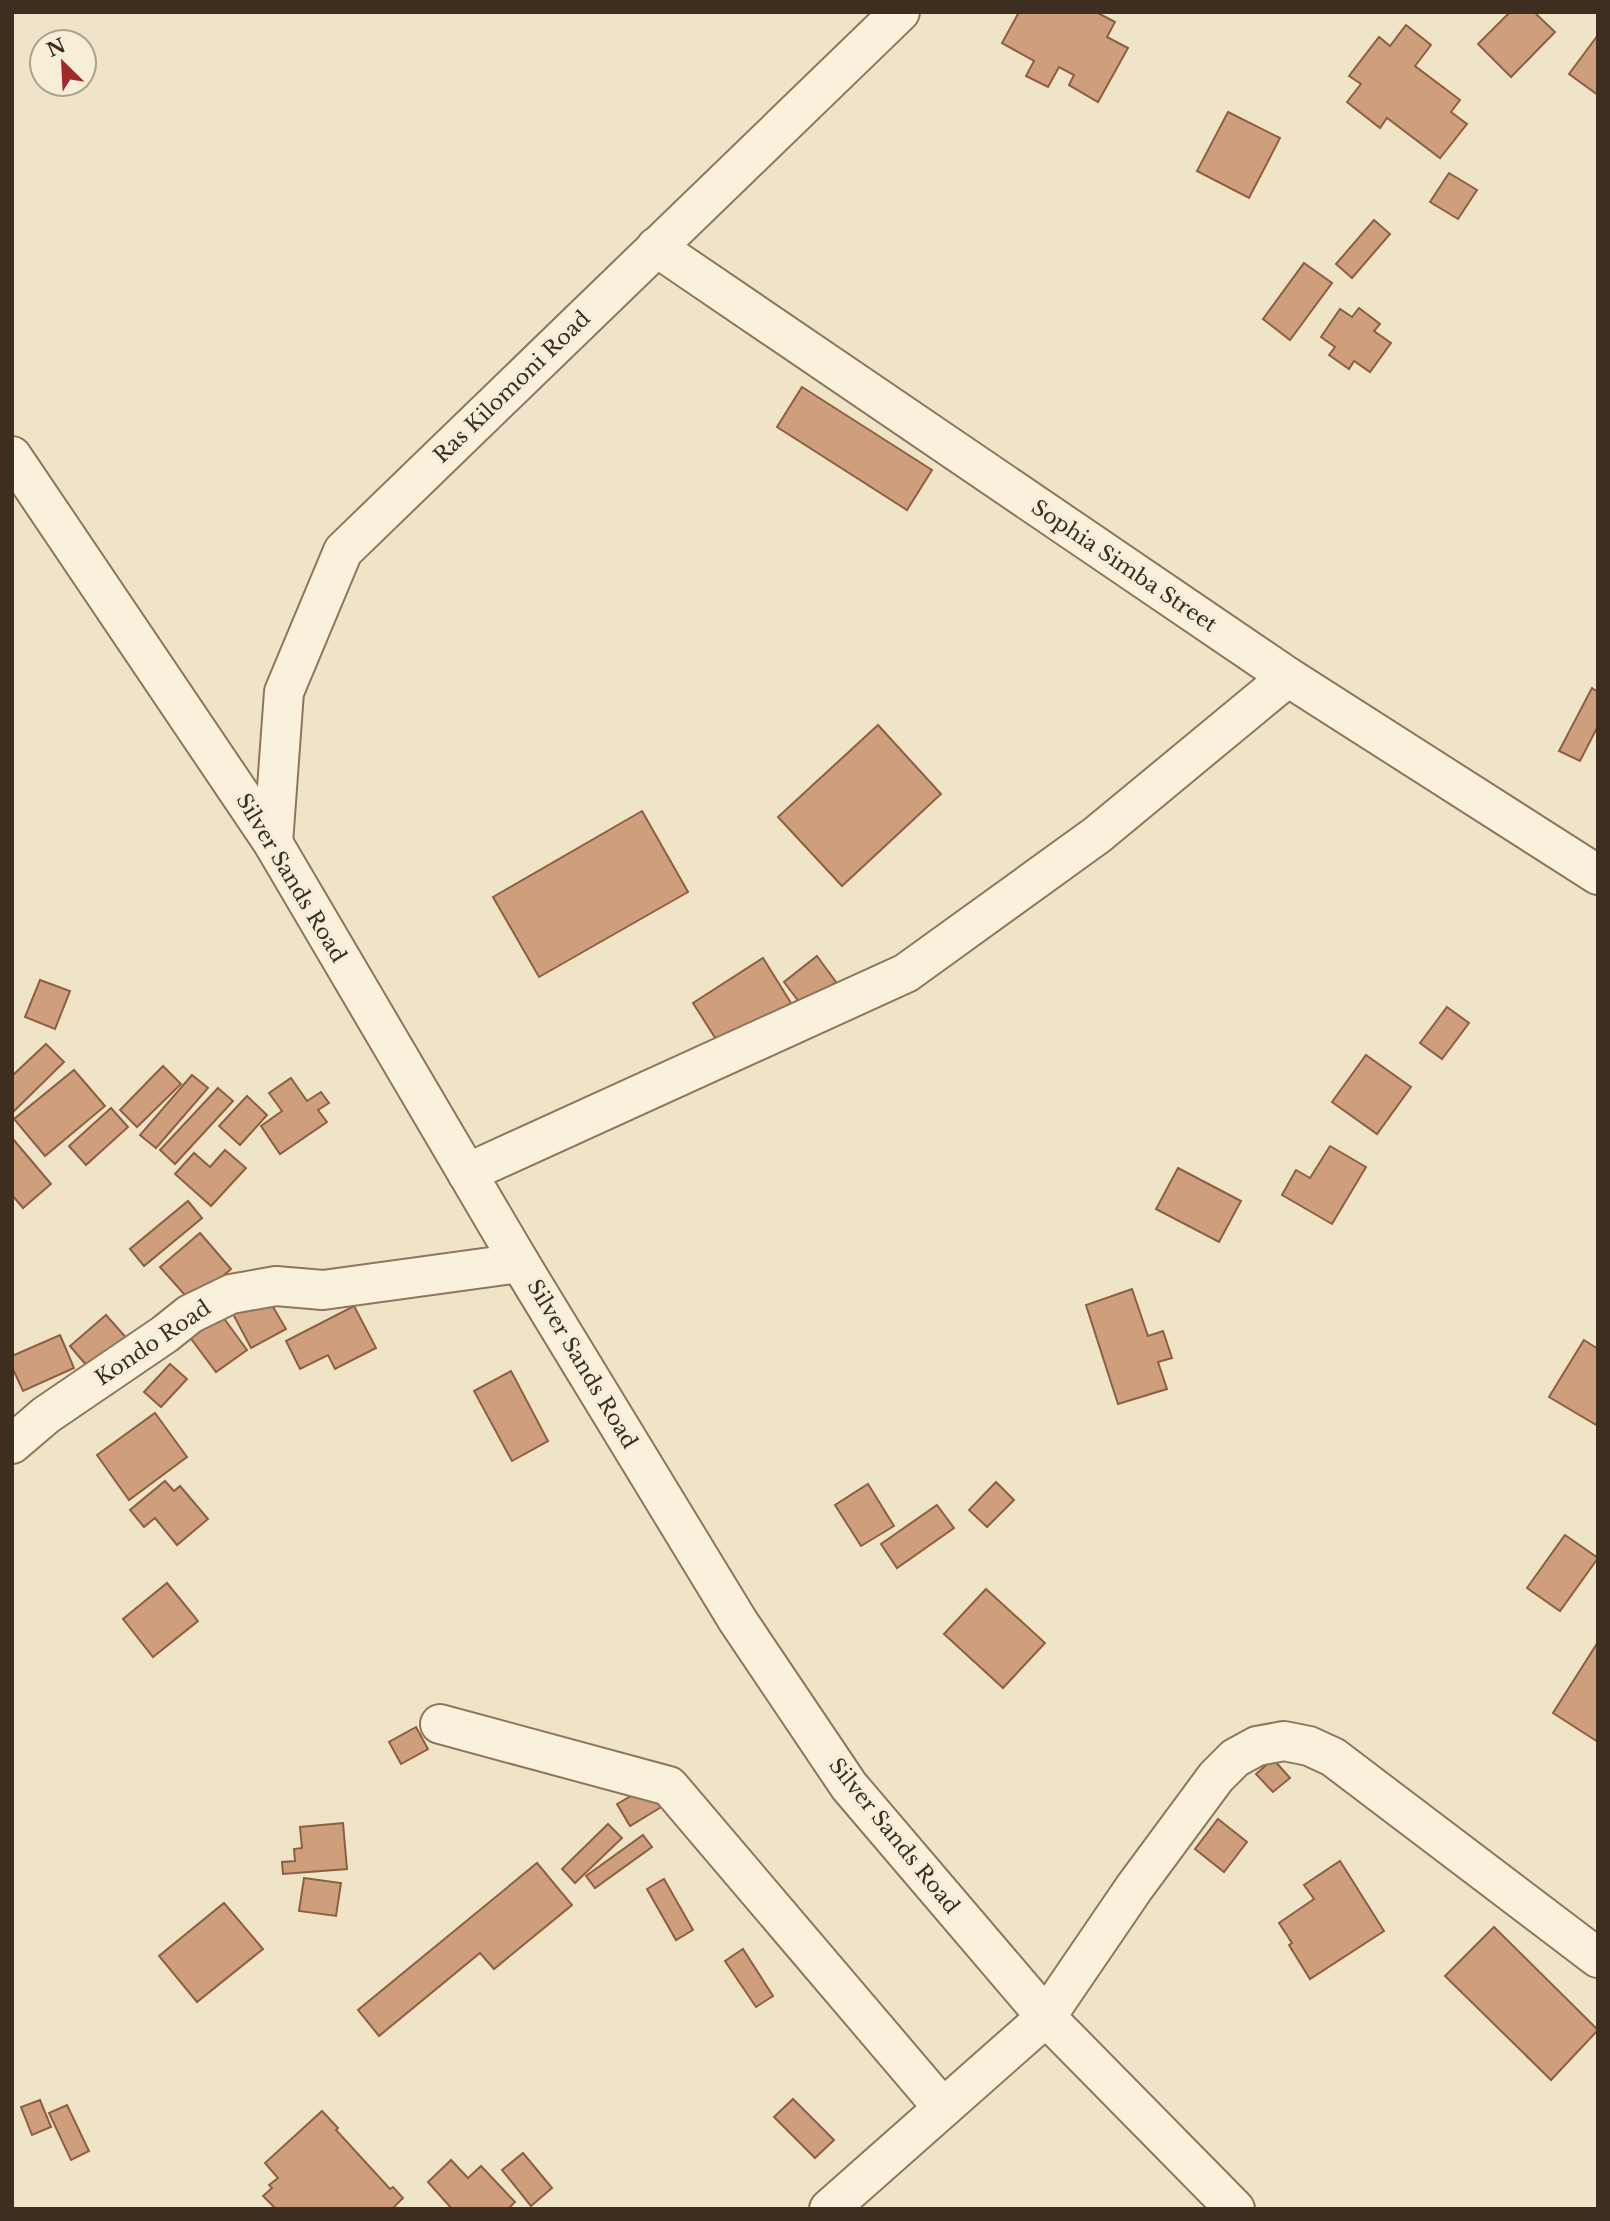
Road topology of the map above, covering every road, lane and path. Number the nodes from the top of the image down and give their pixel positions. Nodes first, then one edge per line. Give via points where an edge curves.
1 (900, 12) edge
2 (656, 247) junction
3 (12, 456) edge
4 (1288, 677) junction
5 (274, 843) junction
6 (1598, 875) edge
7 (467, 1173) junction
8 (520, 1263) junction
9 (12, 1444) edge
10 (440, 1724) dead end
11 (1598, 1958) edge
12 (1046, 2017) junction
13 (943, 2108) junction
14 (829, 2209) edge
15 (1235, 2209) edge

1 - 2 street, Ras Kilomoni Road
2 - 4 street, Sophia Simba Street
2 - 5 street, Ras Kilomoni Road via 343,551 284,692
3 - 5 street, Silver Sands Road
4 - 6 street, Sophia Simba Street
4 - 7 street via 1097,835 906,973
5 - 7 street, Silver Sands Road
7 - 8 street, Silver Sands Road
8 - 9 street, Kondo Road via 323,1290 276,1286 231,1294 190,1314
8 - 12 street, Silver Sands Road via 738,1621 849,1786
10 - 13 street via 669,1786
11 - 12 street via 1333,1757 1283,1741 1257,1746 1235,1758 1216,1777
12 - 13 street
12 - 15 street, Silver Sands Road
13 - 14 street

